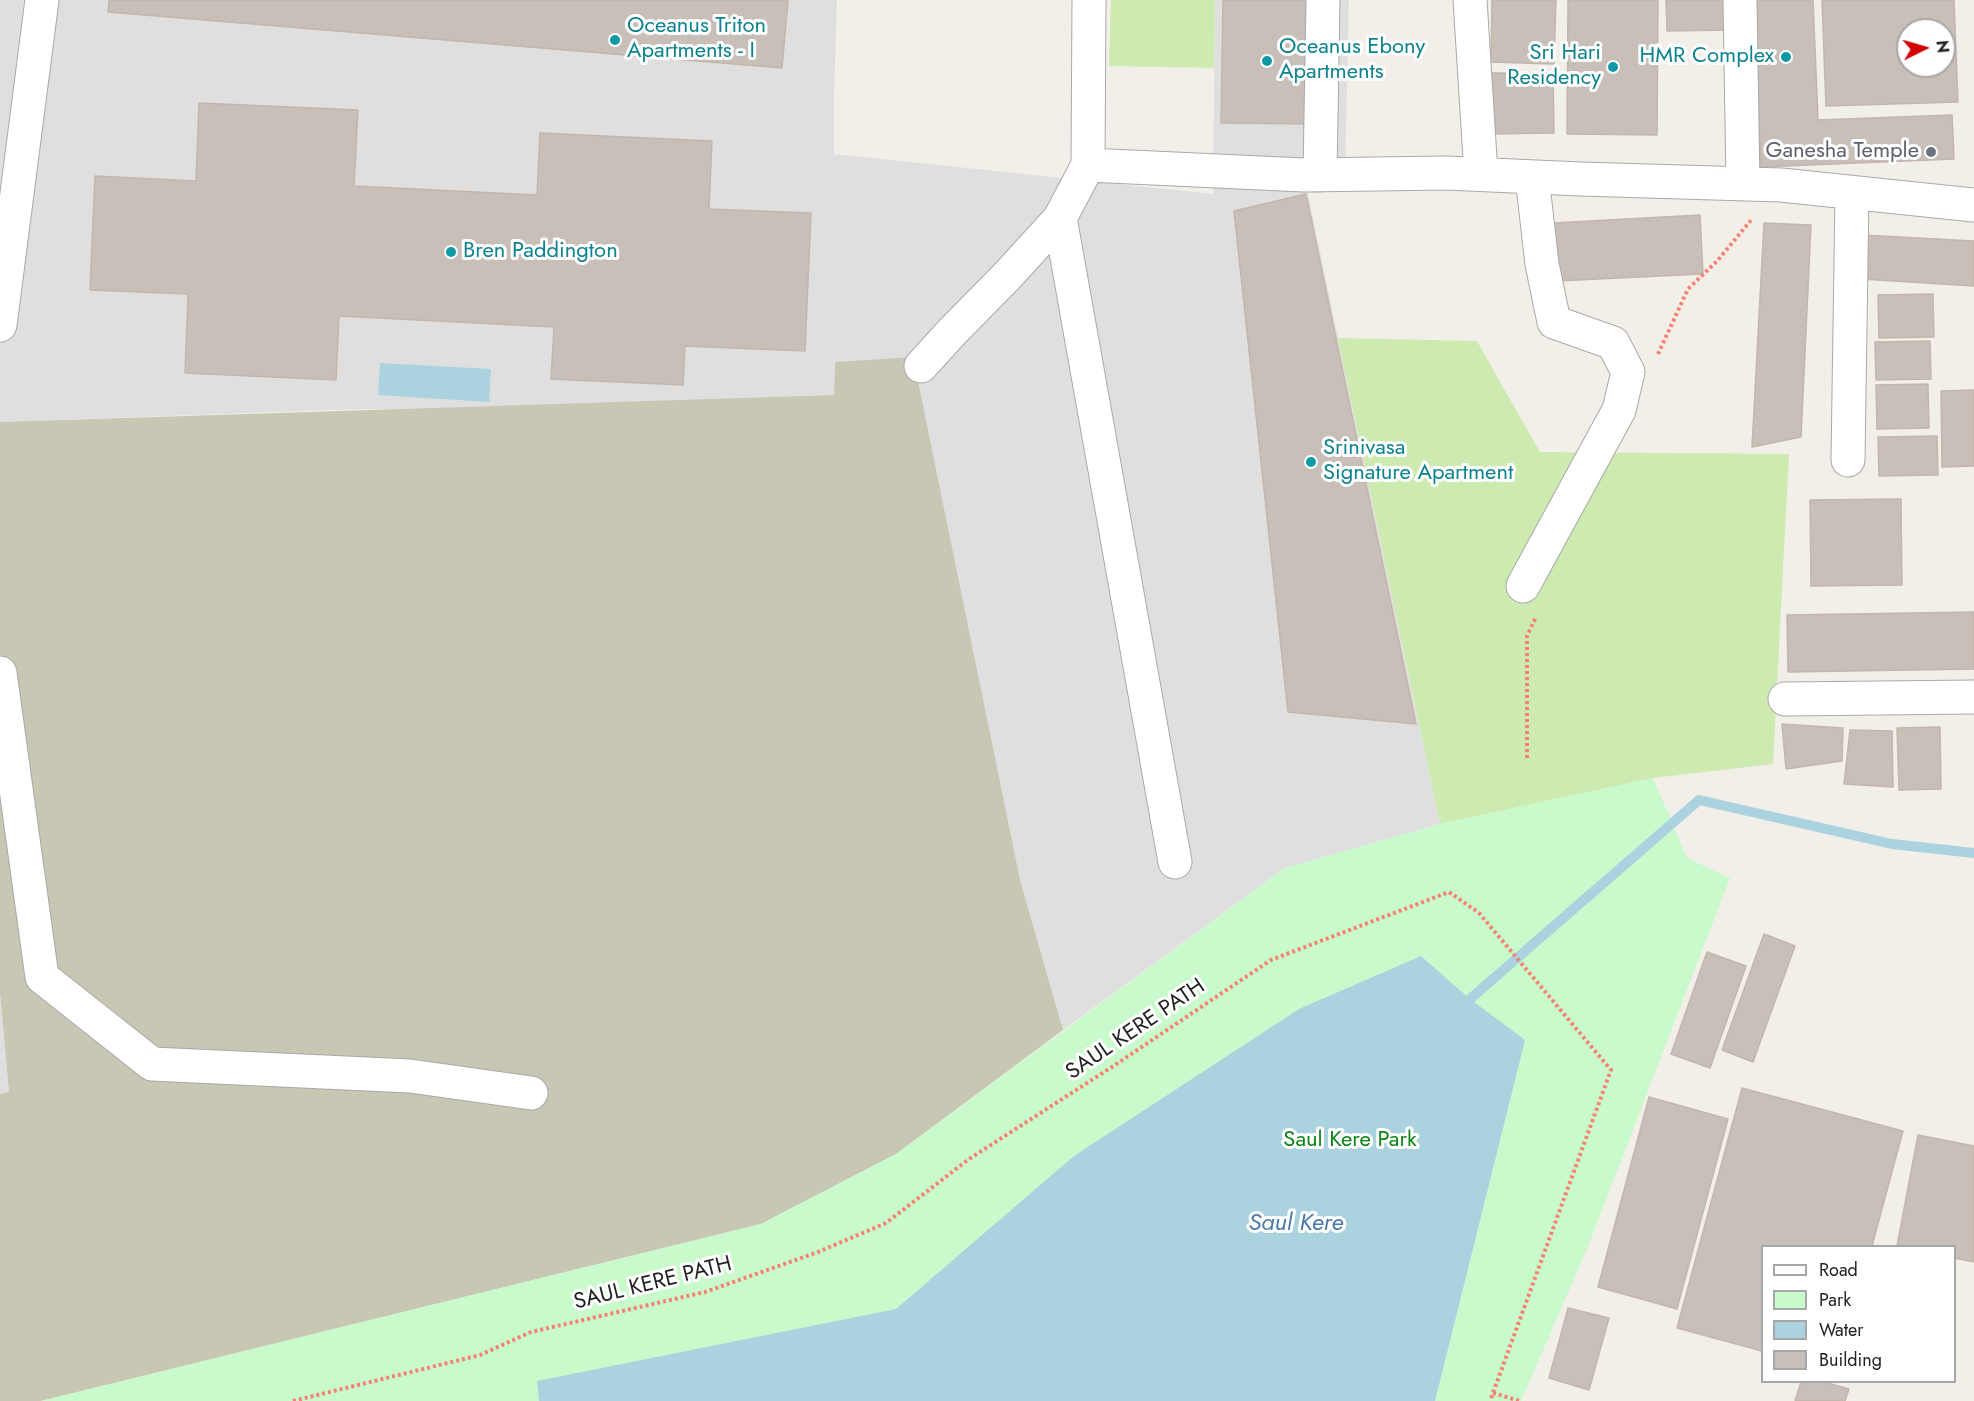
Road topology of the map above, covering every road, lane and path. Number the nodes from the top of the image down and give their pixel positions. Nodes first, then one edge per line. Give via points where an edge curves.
1 (42, 0) edge
2 (1089, 0) edge
3 (1323, 0) edge
4 (1470, 0) edge
5 (1740, 0) edge
6 (1088, 165) junction
7 (1481, 174) junction
8 (1320, 175) junction
9 (1532, 177) junction
10 (1743, 184) junction
11 (1852, 194) junction
12 (1974, 205) edge
13 (1060, 218) junction
14 (0, 325) edge
15 (921, 366) dead end
16 (1848, 460) dead end
17 (1523, 586) dead end
18 (0, 673) edge
19 (1974, 697) edge
20 (1785, 699) dead end
21 (1175, 862) dead end
22 (531, 1092) dead end
23 (1493, 1394) junction
24 (293, 1401) edge
25 (1490, 1401) edge
26 (1520, 1401) edge

1 - 14 street
2 - 6 street
3 - 8 street
4 - 7 street
5 - 10 street
6 - 8 street
6 - 13 street
7 - 8 street
7 - 9 street
9 - 10 street
9 - 17 street via 1542,264 1554,322 1613,343 1628,372 1619,410
10 - 11 street
11 - 12 street
11 - 16 street
13 - 15 street
13 - 21 street
18 - 22 street via 42,977 152,1064 410,1076
19 - 20 street
23 - 24 path, SAUL KERE PATH via 1611,1070 1479,913 1449,892 1271,960 969,1159 886,1223 705,1292 531,1332 480,1355
23 - 25 path, SAUL KERE PATH
23 - 26 path

